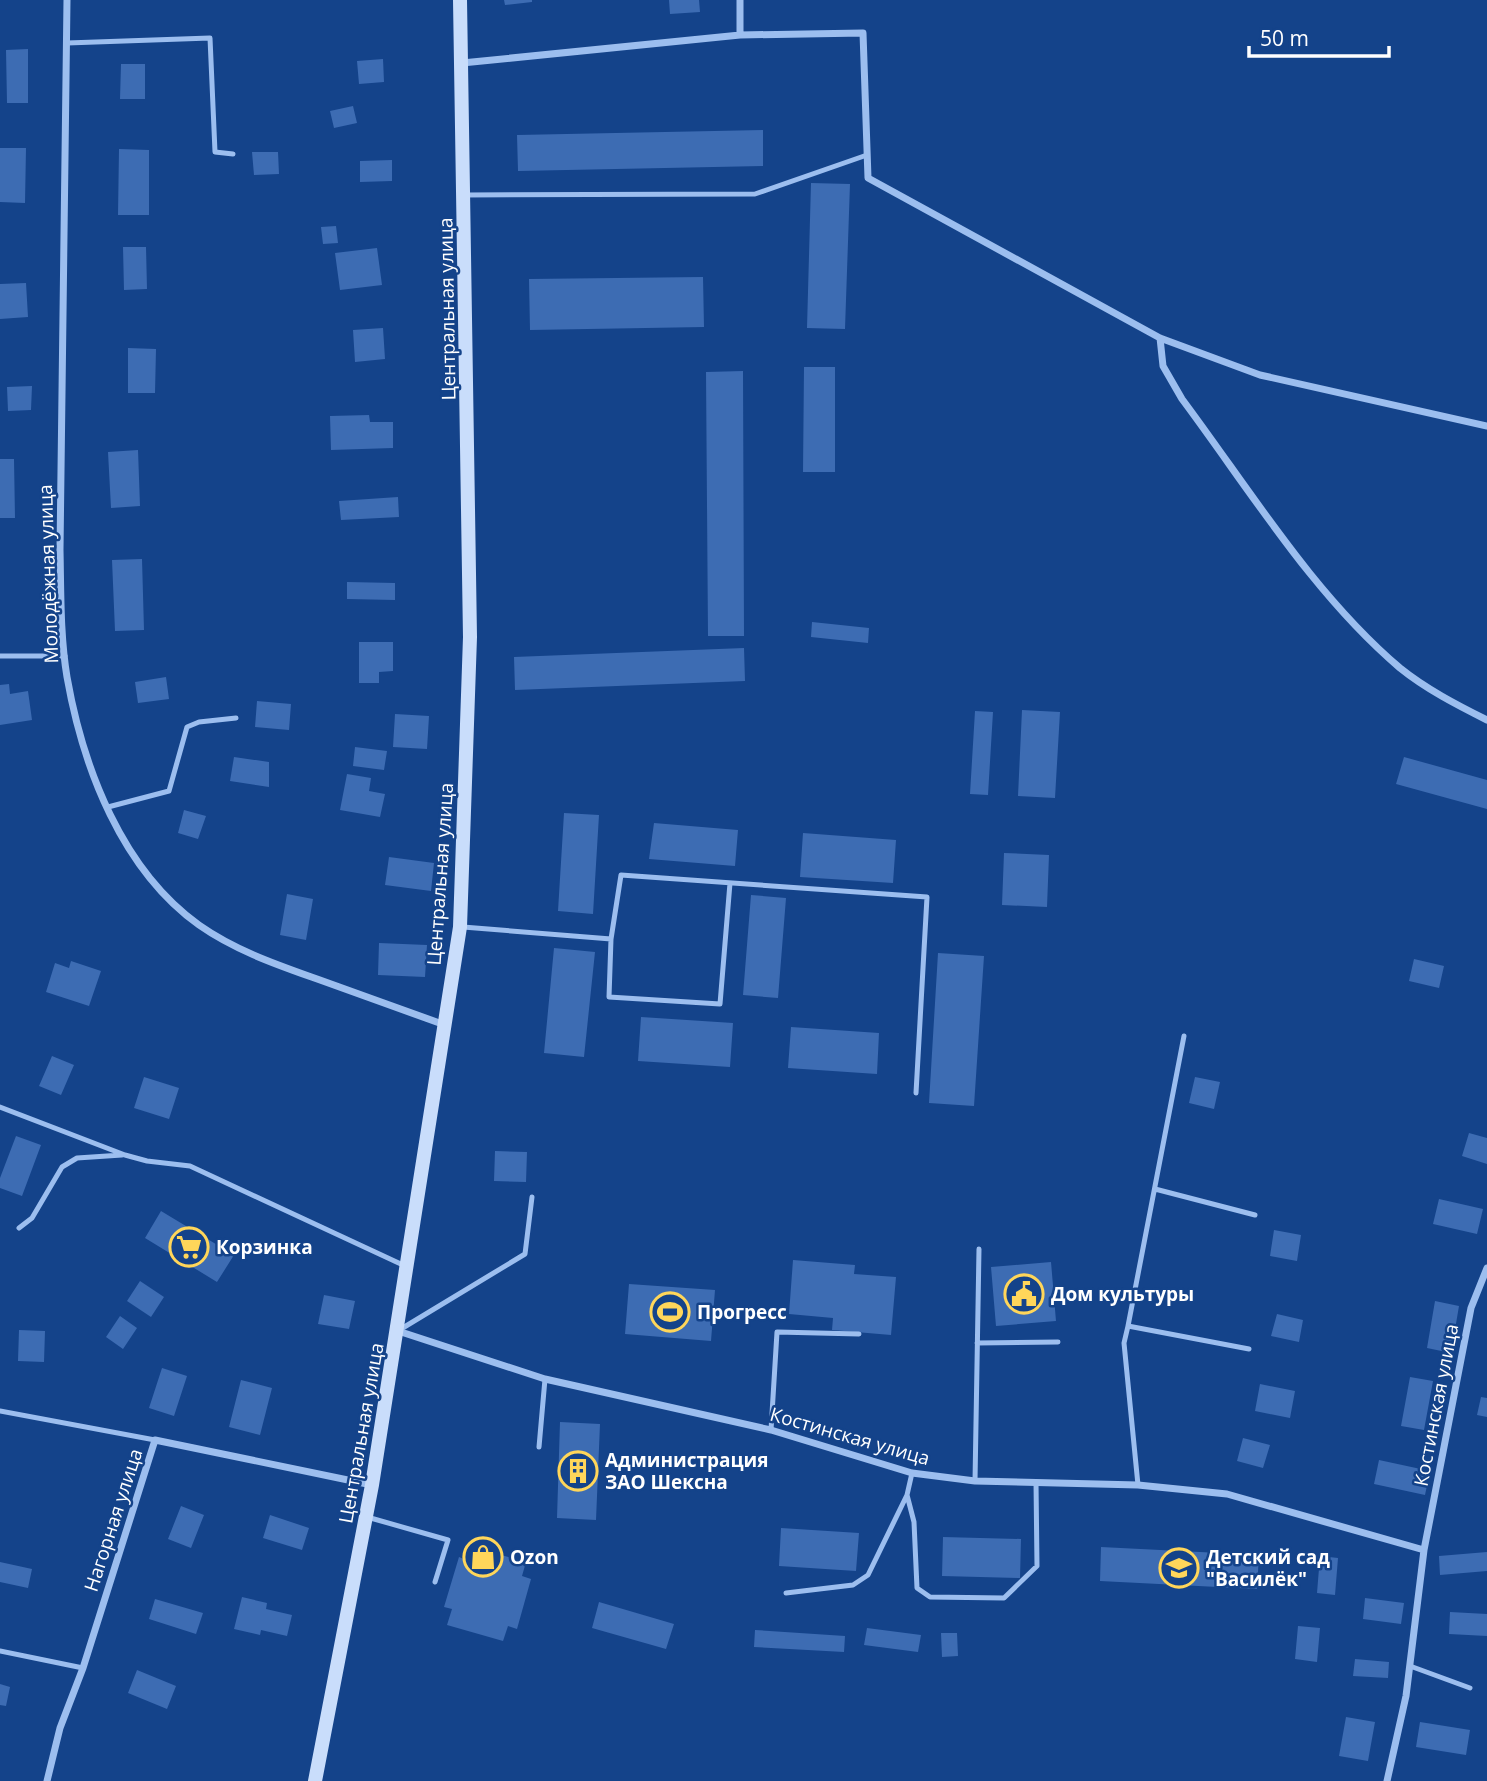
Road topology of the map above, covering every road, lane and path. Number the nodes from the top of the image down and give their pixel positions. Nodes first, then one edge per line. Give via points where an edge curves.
1 (67, 0) edge
2 (460, 0) edge
3 (740, 0) edge
4 (740, 35) junction
5 (67, 43) junction
6 (461, 63) junction
7 (233, 154) dead end
8 (867, 155) junction
9 (465, 195) junction
10 (1160, 338) junction
11 (1487, 426) edge
12 (0, 656) edge
13 (65, 656) junction
14 (236, 718) dead end
15 (1487, 720) edge
16 (108, 807) junction
17 (730, 883) junction
18 (460, 927) junction
19 (611, 939) junction
20 (446, 1026) junction
21 (1184, 1036) dead end
22 (916, 1093) dead end
23 (0, 1107) edge
24 (125, 1155) junction
25 (1155, 1189) junction
26 (532, 1197) dead end
27 (1255, 1215) dead end
28 (19, 1228) dead end
29 (979, 1249) dead end
30 (406, 1266) junction
31 (1487, 1268) edge
32 (1128, 1326) junction
33 (398, 1331) junction
34 (859, 1334) dead end
35 (1058, 1342) dead end
36 (976, 1343) junction
37 (1249, 1349) dead end
38 (545, 1379) junction
39 (0, 1410) edge
40 (771, 1430) junction
41 (155, 1440) junction
42 (539, 1447) dead end
43 (912, 1473) junction
44 (975, 1481) junction
45 (1036, 1481) junction
46 (372, 1485) junction
47 (1138, 1485) junction
48 (907, 1495) junction
49 (367, 1517) junction
50 (1424, 1550) junction
51 (435, 1582) dead end
52 (786, 1593) dead end
53 (0, 1651) edge
54 (1410, 1666) junction
55 (83, 1668) junction
56 (1470, 1688) dead end
57 (47, 1781) edge
58 (316, 1781) edge
59 (1387, 1781) edge

1 - 5 street, Молодёжная улица
2 - 6 street, Центральная улица
3 - 4 street
4 - 6 street
4 - 8 street via 863,33
5 - 7 lane via 210,37 215,152
5 - 13 street, Молодёжная улица via 60,550
6 - 9 street, Центральная улица
8 - 9 lane via 755,194
8 - 10 street via 868,178
9 - 18 street, Центральная улица via 470,637
10 - 11 street via 1260,375
10 - 15 street via 1163,366 1182,399 1319,584 1402,669
12 - 13 lane
13 - 16 street, Молодёжная улица via 82,736
14 - 16 lane via 187,727 169,791
16 - 20 street, Молодёжная улица via 138,863 160,891 200,925 254,956
17 - 19 lane via 621,874
17 - 19 lane via 720,1004 609,998
17 - 22 lane via 928,897
18 - 19 lane
18 - 20 street, Центральная улица
20 - 30 street, Центральная улица
21 - 25 lane
23 - 24 lane
24 - 28 lane via 78,1158 62,1167 32,1218
24 - 30 lane via 190,1166
25 - 27 lane
25 - 32 lane
26 - 33 lane via 525,1254
29 - 36 lane
30 - 33 street, Центральная улица
31 - 50 street, Костинская улица via 1471,1308
32 - 37 lane
32 - 47 lane via 1124,1343
33 - 38 street, Костинская улица
33 - 46 street, Центральная улица
34 - 40 lane via 777,1332
35 - 36 lane
36 - 44 lane
38 - 40 street, Костинская улица
38 - 42 lane
39 - 41 lane
40 - 43 street, Костинская улица
41 - 46 street, Нагорная улица
41 - 55 street, Нагорная улица
43 - 44 street, Костинская улица
43 - 48 lane
44 - 45 street, Костинская улица
45 - 47 street, Костинская улица
45 - 48 lane via 1037,1566 1004,1598 930,1597 916,1588 915,1522
46 - 49 street, Центральная улица
47 - 50 street, Костинская улица via 1227,1494
48 - 52 lane via 868,1575 853,1584
49 - 51 lane via 448,1541
49 - 58 street, Центральная улица
50 - 54 street, Костинская улица
53 - 55 lane
54 - 56 lane
54 - 59 street, Костинская улица
55 - 57 street, Нагорная улица via 60,1728

